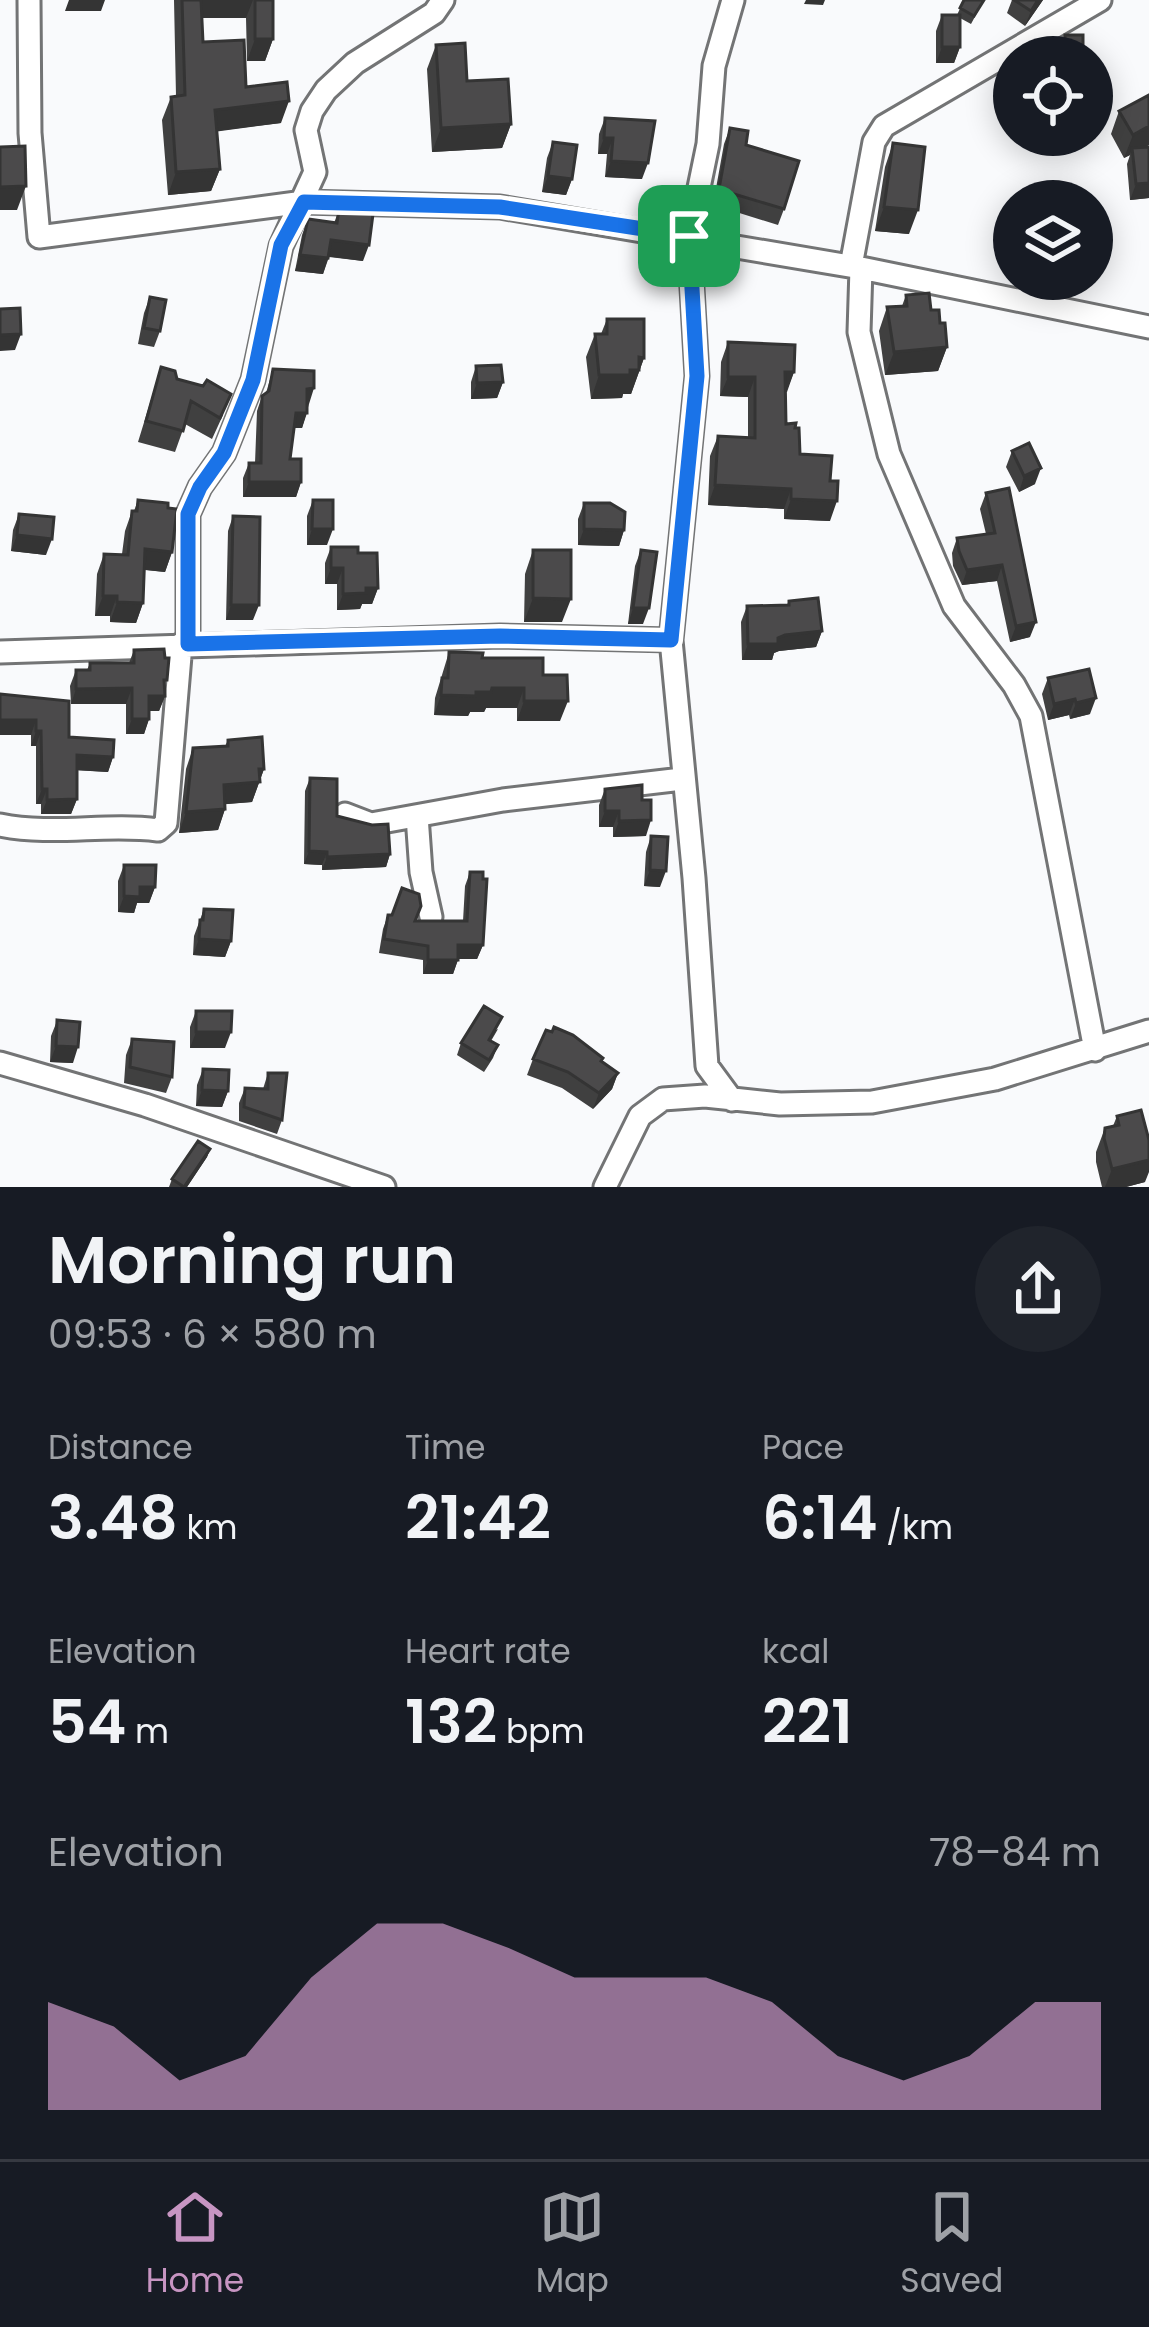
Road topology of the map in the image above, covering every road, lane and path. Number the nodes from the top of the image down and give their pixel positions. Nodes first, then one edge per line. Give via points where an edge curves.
1 (29, 0) edge
2 (443, 0) edge
3 (733, 0) edge
4 (1100, 0) edge
5 (304, 202) junction
6 (689, 236) junction
7 (856, 267) junction
8 (1149, 327) edge
9 (671, 640) junction
10 (185, 644) junction
11 (0, 652) edge
12 (682, 778) junction
13 (345, 814) edge
14 (417, 816) junction
15 (0, 825) edge
16 (431, 917) edge
17 (1149, 1031) edge
18 (1095, 1050) junction
19 (0, 1063) edge
20 (707, 1066) junction
21 (663, 1099) junction
22 (732, 1100) junction
23 (384, 1187) edge
24 (605, 1187) edge

1 - 5 street via 39,237
2 - 5 street via 326,90 306,130 315,172
3 - 6 street via 714,66
4 - 7 street via 884,126 874,142
5 - 6 street via 500,207
5 - 10 street via 281,245 253,380 188,514
6 - 7 street
6 - 9 street via 697,376
7 - 8 street
7 - 18 street via 859,332 889,454 954,606 1031,716
9 - 10 street
9 - 12 street
10 - 11 street
10 - 15 street via 166,823 158,830 55,832
12 - 14 street
12 - 20 street
13 - 14 street via 370,824
14 - 16 street
17 - 18 street
18 - 22 street via 872,1102
19 - 23 street
20 - 21 street
20 - 22 street
21 - 22 street
21 - 24 street via 640,1116

